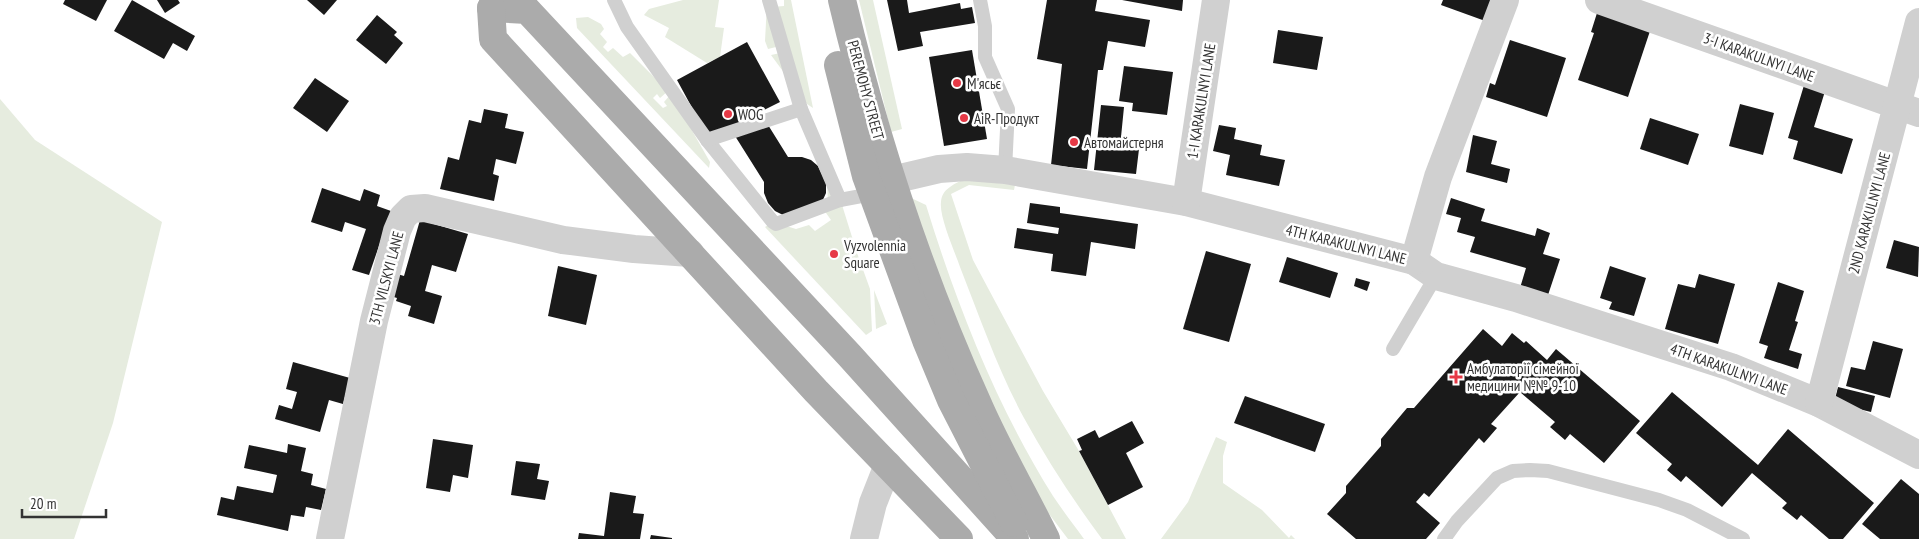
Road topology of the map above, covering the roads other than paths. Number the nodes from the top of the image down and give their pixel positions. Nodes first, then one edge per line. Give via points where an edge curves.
1 (614, 0) edge
2 (769, 0) edge
3 (824, 0) edge
4 (842, 0) edge
5 (980, 0) edge
6 (1216, 0) edge
7 (1505, 0) edge
8 (1599, 0) edge
9 (494, 3) edge
10 (1919, 22) edge
11 (801, 109) junction
12 (1908, 110) edge
13 (707, 140) junction
14 (1005, 170) junction
15 (882, 187) junction
16 (840, 200) junction
17 (1186, 202) junction
18 (690, 253) junction
19 (1414, 261) junction
20 (1436, 276) junction
21 (1393, 349) dead end
22 (1818, 403) junction
23 (1919, 455) edge
24 (888, 465) junction
25 (330, 539) edge
26 (864, 539) edge
27 (959, 539) edge
28 (1015, 539) edge
29 (1022, 539) edge
30 (1046, 539) edge
31 (1444, 539) edge
32 (1743, 539) edge

1 - 13 lane via 627,27
2 - 11 lane
3 - 15 main road via 866,176
4 - 15 main road, PEREMOHY STREET
5 - 14 lane via 985,26 985,57 1008,109
6 - 17 street, 1-I KARAKULNYI LANE
7 - 19 street via 1438,177
8 - 12 street, 3-I KARAKULNYI LANE
9 - 18 main road via 493,39
9 - 28 main road via 527,10 850,356
10 - 12 street, 2ND KARAKULNYI LANE
11 - 13 lane
11 - 16 lane
12 - 22 street, 2ND KARAKULNYI LANE
13 - 16 lane via 776,224
14 - 15 street, 4TH KARAKULNYI LANE via 939,169
14 - 17 street, 4TH KARAKULNYI LANE
15 - 16 lane
15 - 29 main road via 926,340 952,400
15 - 30 main road via 978,406
17 - 19 street, 4TH KARAKULNYI LANE
18 - 24 main road
18 - 25 street, 3TH VILSKYI LANE via 563,240 425,208 411,209 397,231 374,320
19 - 20 street, 4TH KARAKULNYI LANE
20 - 21 lane
20 - 22 street, 4TH KARAKULNYI LANE via 1731,366
22 - 23 street, 4TH KARAKULNYI LANE
24 - 26 street via 873,503
24 - 27 main road
31 - 32 lane via 1497,478 1513,471 1530,470 1548,471 1659,500 1687,510

